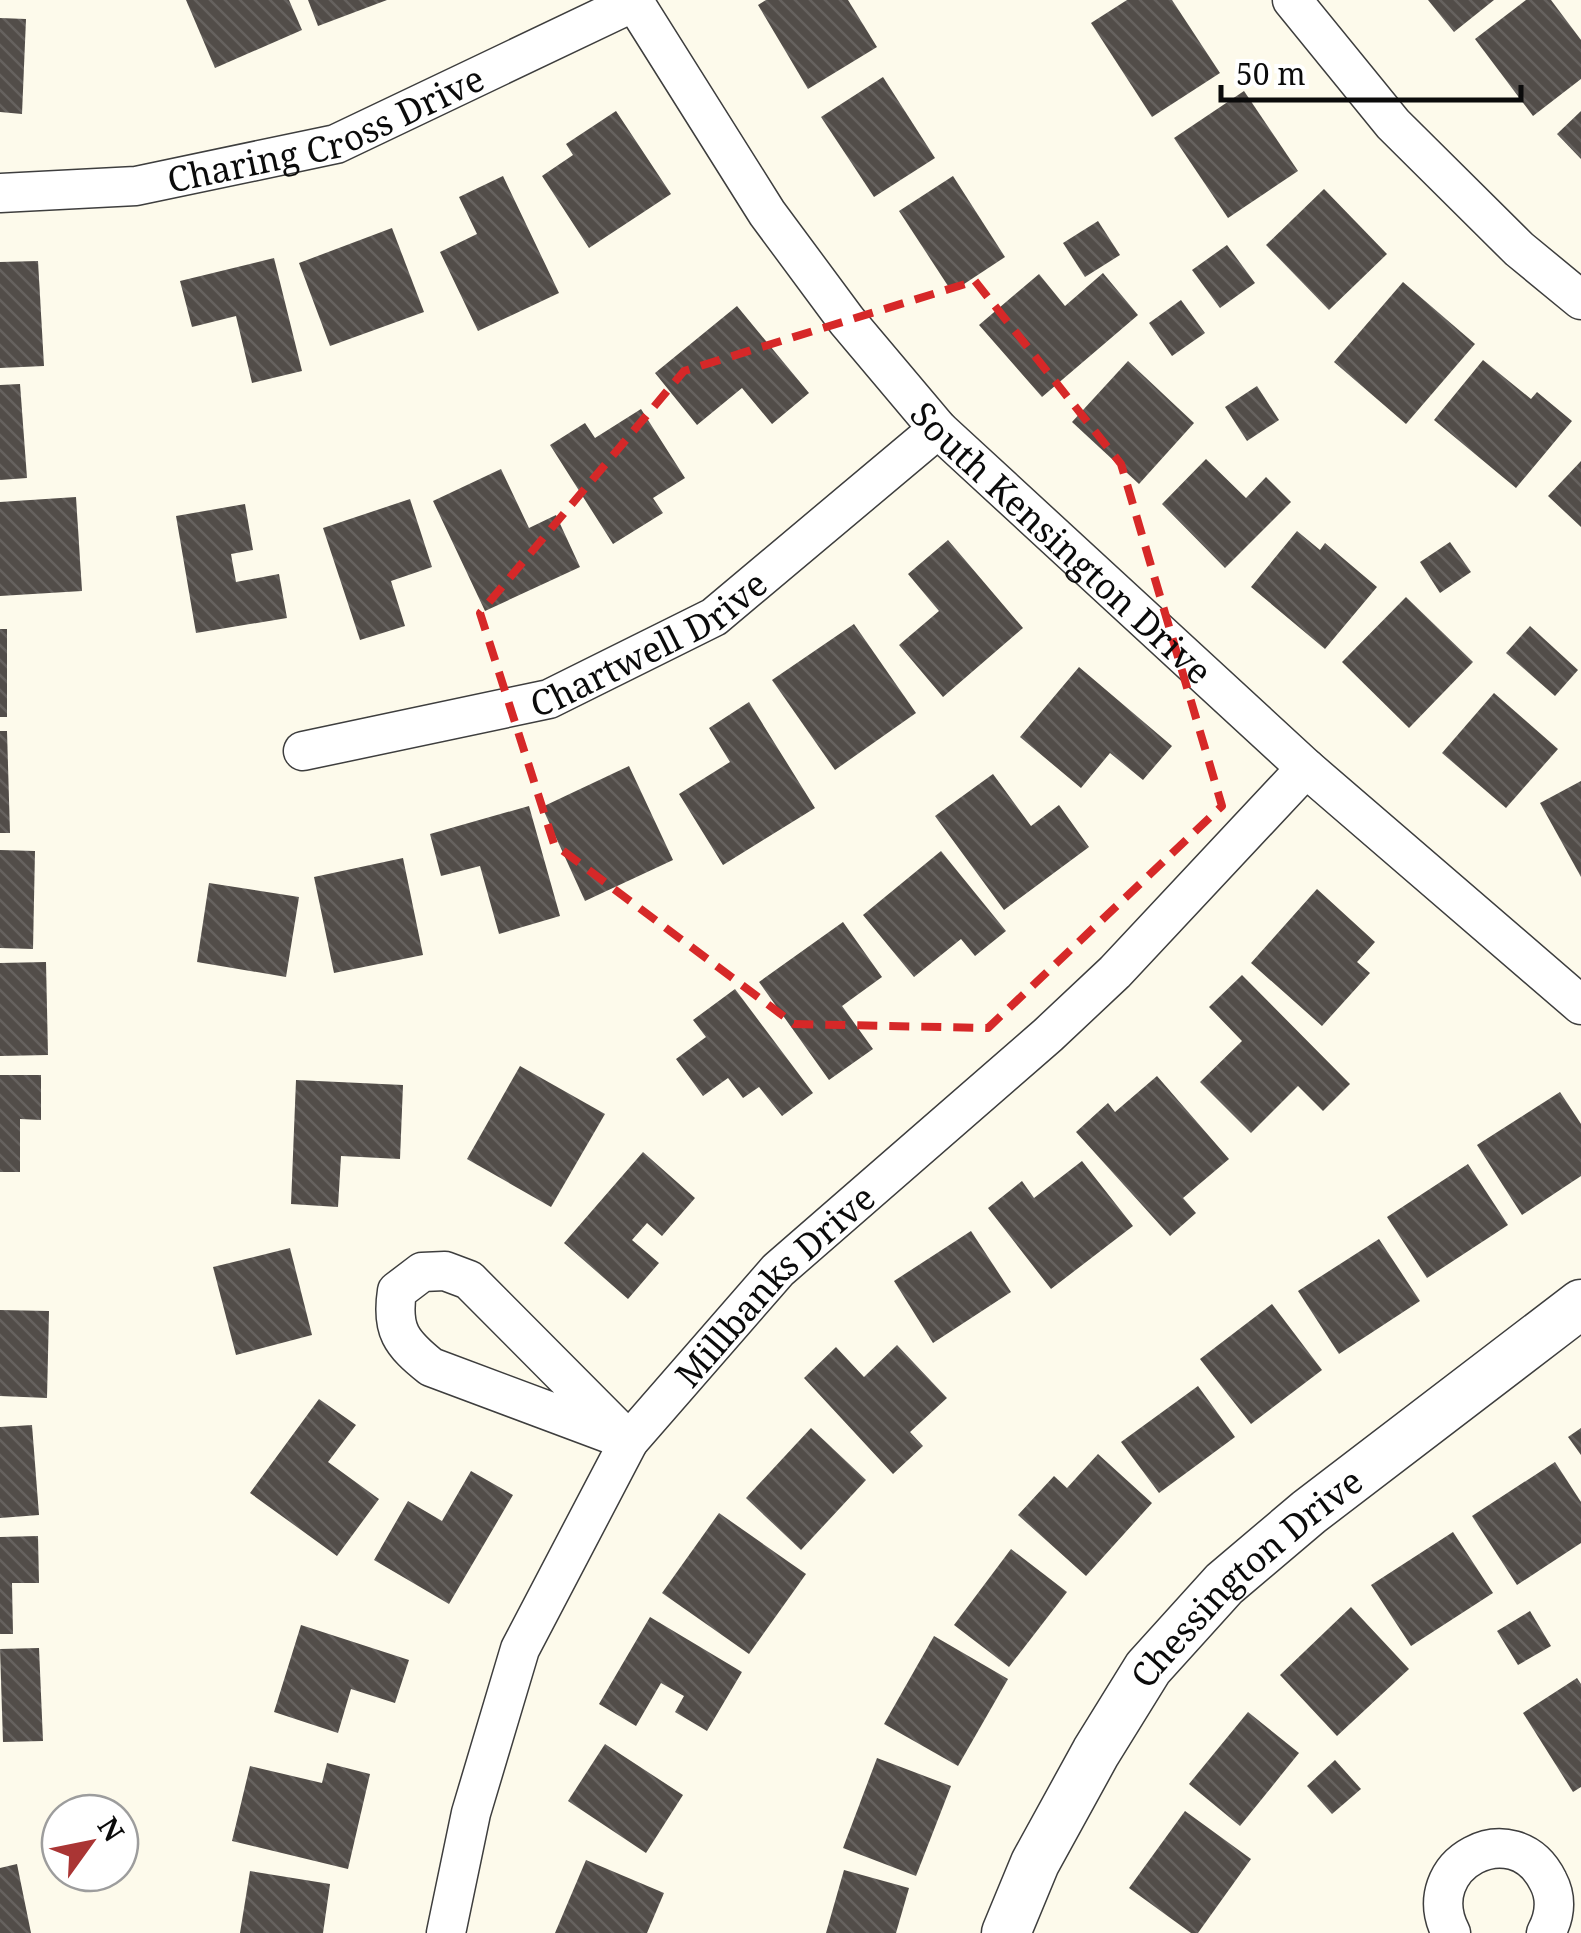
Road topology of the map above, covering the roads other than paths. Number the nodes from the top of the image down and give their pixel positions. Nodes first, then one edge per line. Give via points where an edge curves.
1 (1292, 0) edge
2 (634, 1) edge
3 (0, 192) edge
4 (1581, 300) edge
5 (938, 428) junction
6 (303, 751) dead end
7 (1306, 768) junction
8 (1581, 1005) edge
9 (1581, 1304) edge
10 (629, 1441) junction
11 (446, 1933) edge
12 (1006, 1933) edge
13 (1451, 1933) edge
14 (1546, 1933) edge

1 - 4 street via 1393,124
2 - 3 street, Charing Cross Drive via 336,144 136,186
2 - 5 street, South Kensington Drive via 767,213
5 - 6 street, Chartwell Drive via 714,617 549,699
5 - 7 street, South Kensington Drive
7 - 8 street, South Kensington Drive
7 - 10 street, Millbanks Drive via 1115,972 778,1270
9 - 12 street, Chessington Drive via 1224,1584 1148,1668 1035,1864
10 - 10 street via 469,1280 422,1272 397,1291 393,1319 408,1348 431,1367
10 - 11 street, Millbanks Drive via 520,1648 471,1813
13 - 14 street via 1443,1912 1450,1876 1477,1852 1495,1848 1514,1850 1544,1871 1555,1906

